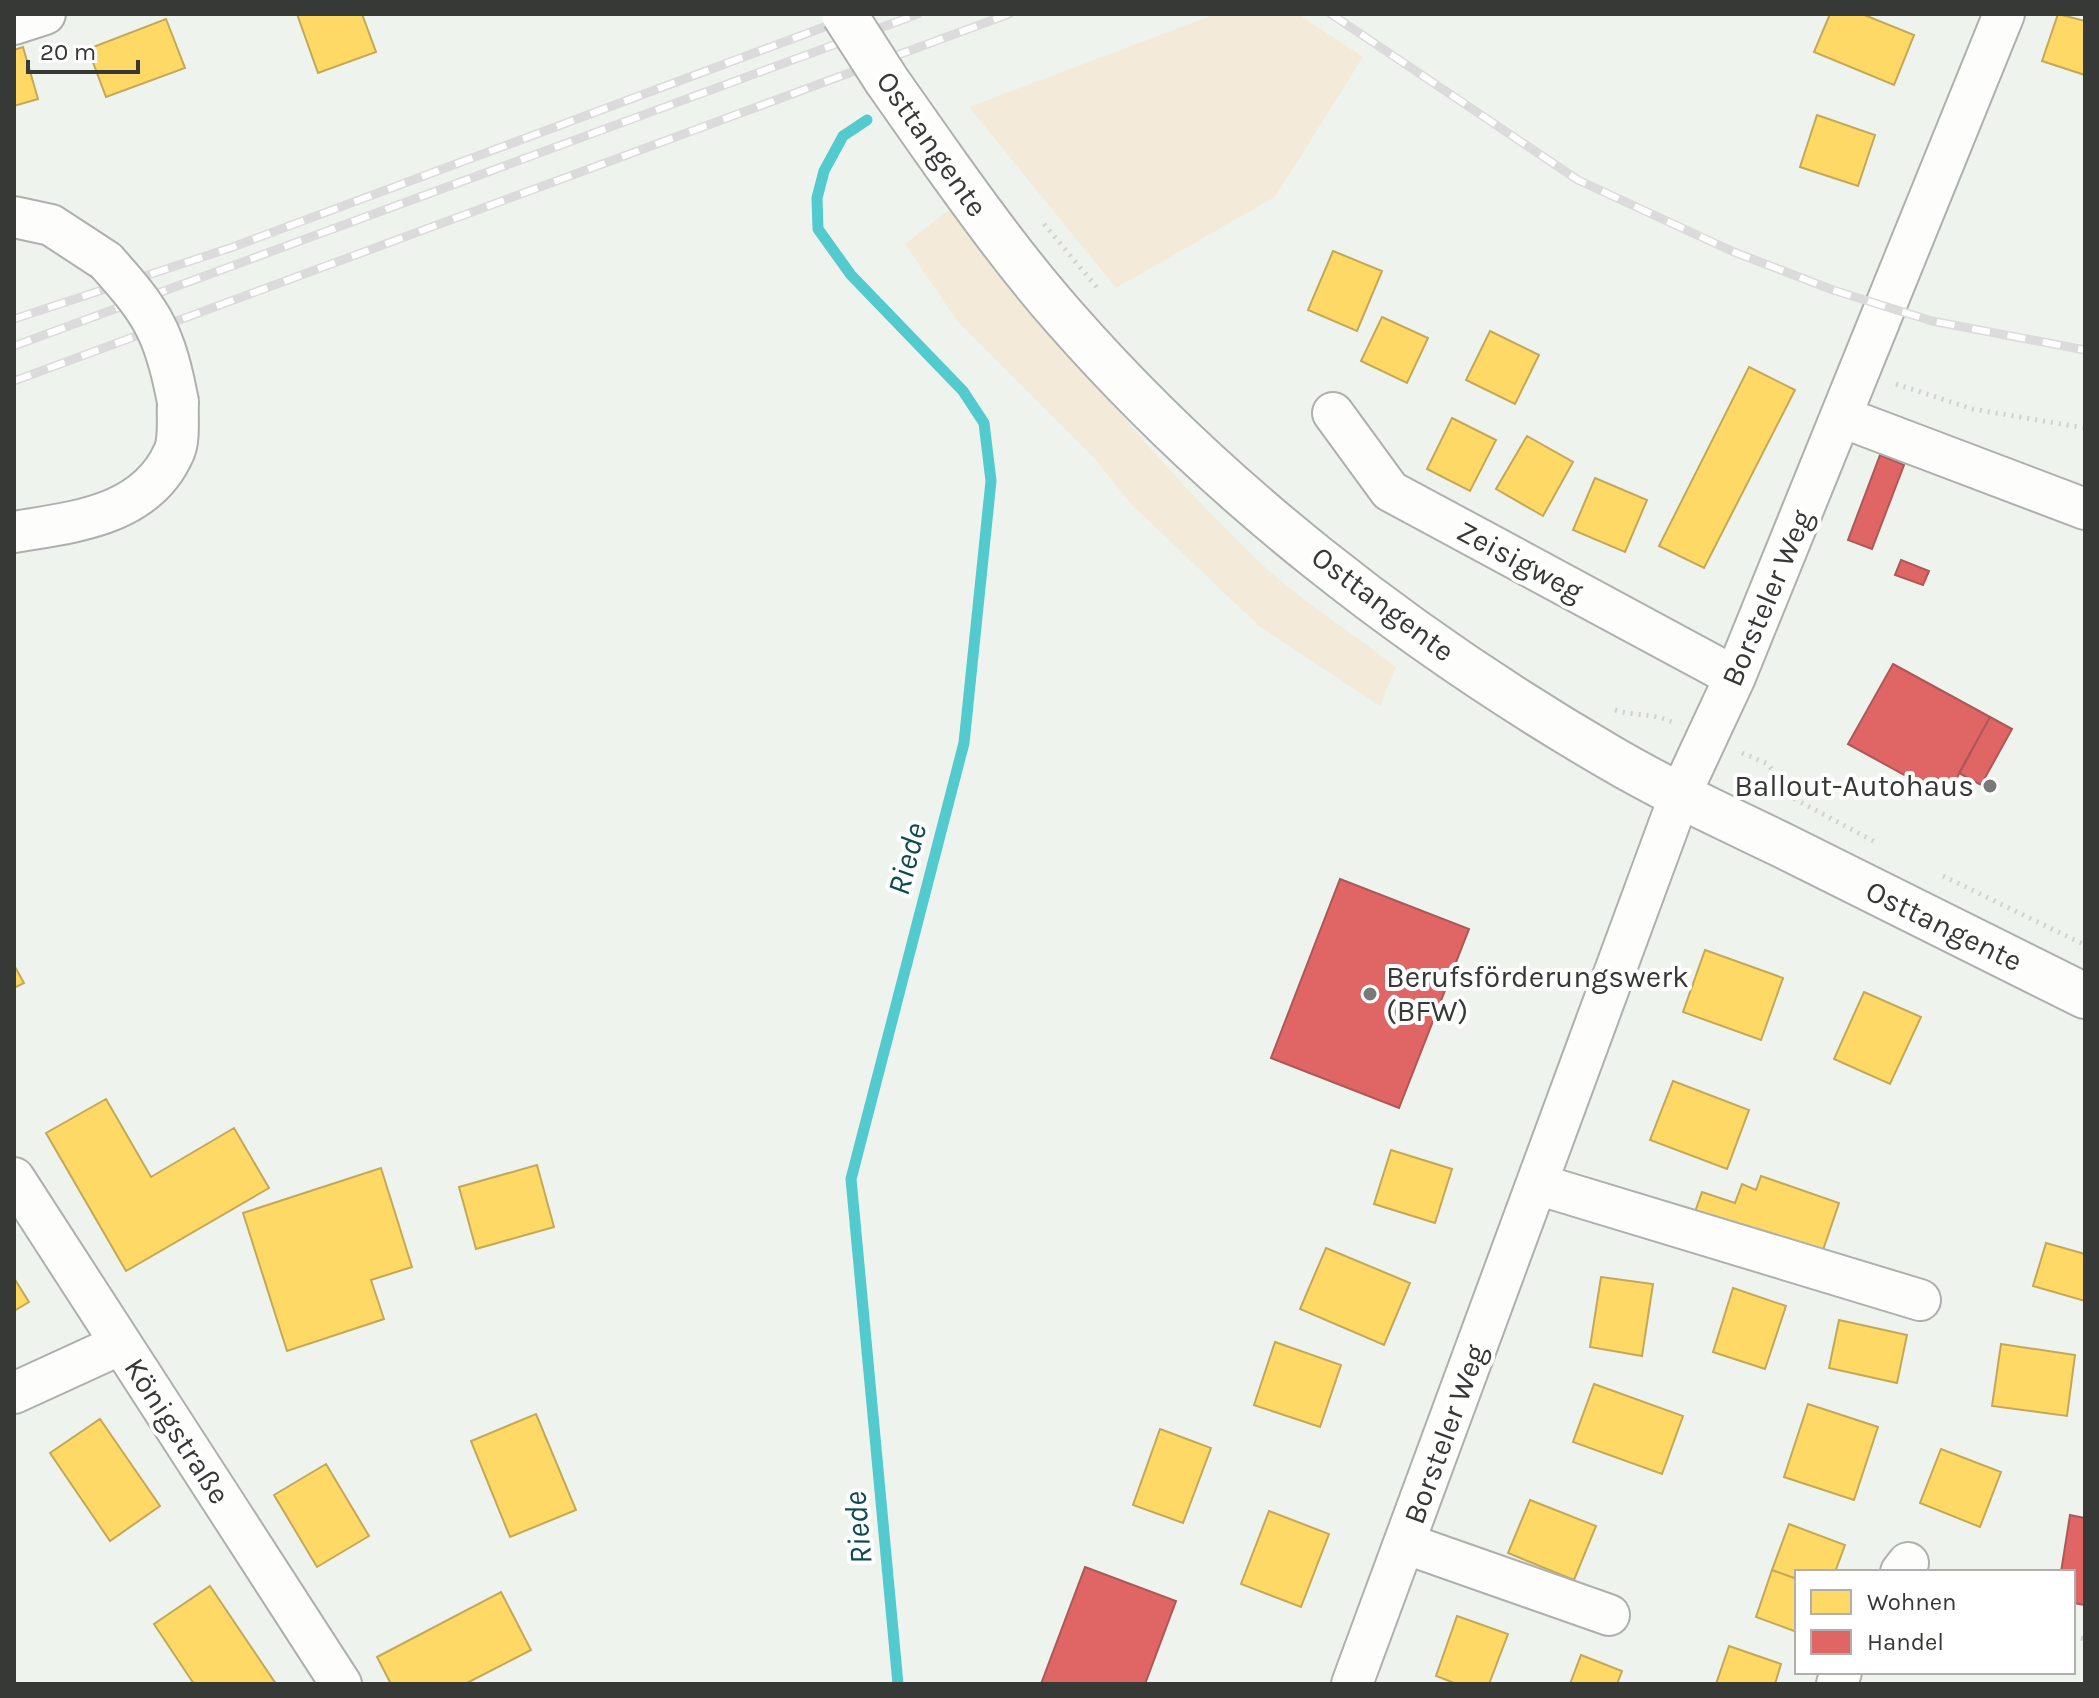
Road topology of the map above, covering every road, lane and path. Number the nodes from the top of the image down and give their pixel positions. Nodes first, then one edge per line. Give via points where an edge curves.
1 (45, 14) edge
2 (844, 14) edge
3 (2004, 14) edge
4 (14, 24) edge
5 (14, 217) edge
6 (1861, 373) junction
7 (1333, 413) dead end
8 (1842, 417) junction
9 (2085, 428) edge
10 (2085, 509) edge
11 (14, 532) edge
12 (1735, 677) junction
13 (1680, 795) junction
14 (2085, 996) edge
15 (14, 1178) edge
16 (1537, 1184) junction
17 (1920, 1300) dead end
18 (121, 1344) junction
19 (14, 1393) edge
20 (1404, 1543) junction
21 (1609, 1615) dead end
22 (341, 1684) edge
23 (1352, 1684) edge

1 - 4 street
2 - 13 main road, Osttangente, bridge via 944,162 1064,317 1245,496 1411,629 1610,757
3 - 6 street, Borsteler Weg
5 - 11 street, bridge via 51,225 106,261 156,324 171,361 178,402 175,450 149,490 108,513
6 - 8 street, Borsteler Weg
6 - 9 path via 1972,409
7 - 12 street, Zeisigweg via 1390,491
8 - 10 street
8 - 12 street, Borsteler Weg
12 - 13 street, Borsteler Weg
13 - 14 main road, Osttangente
13 - 16 street, Borsteler Weg
15 - 18 street, Königstraße
16 - 17 street
16 - 20 street, Borsteler Weg
18 - 19 street
18 - 22 street, Königstraße
20 - 21 street
20 - 23 street, Borsteler Weg

